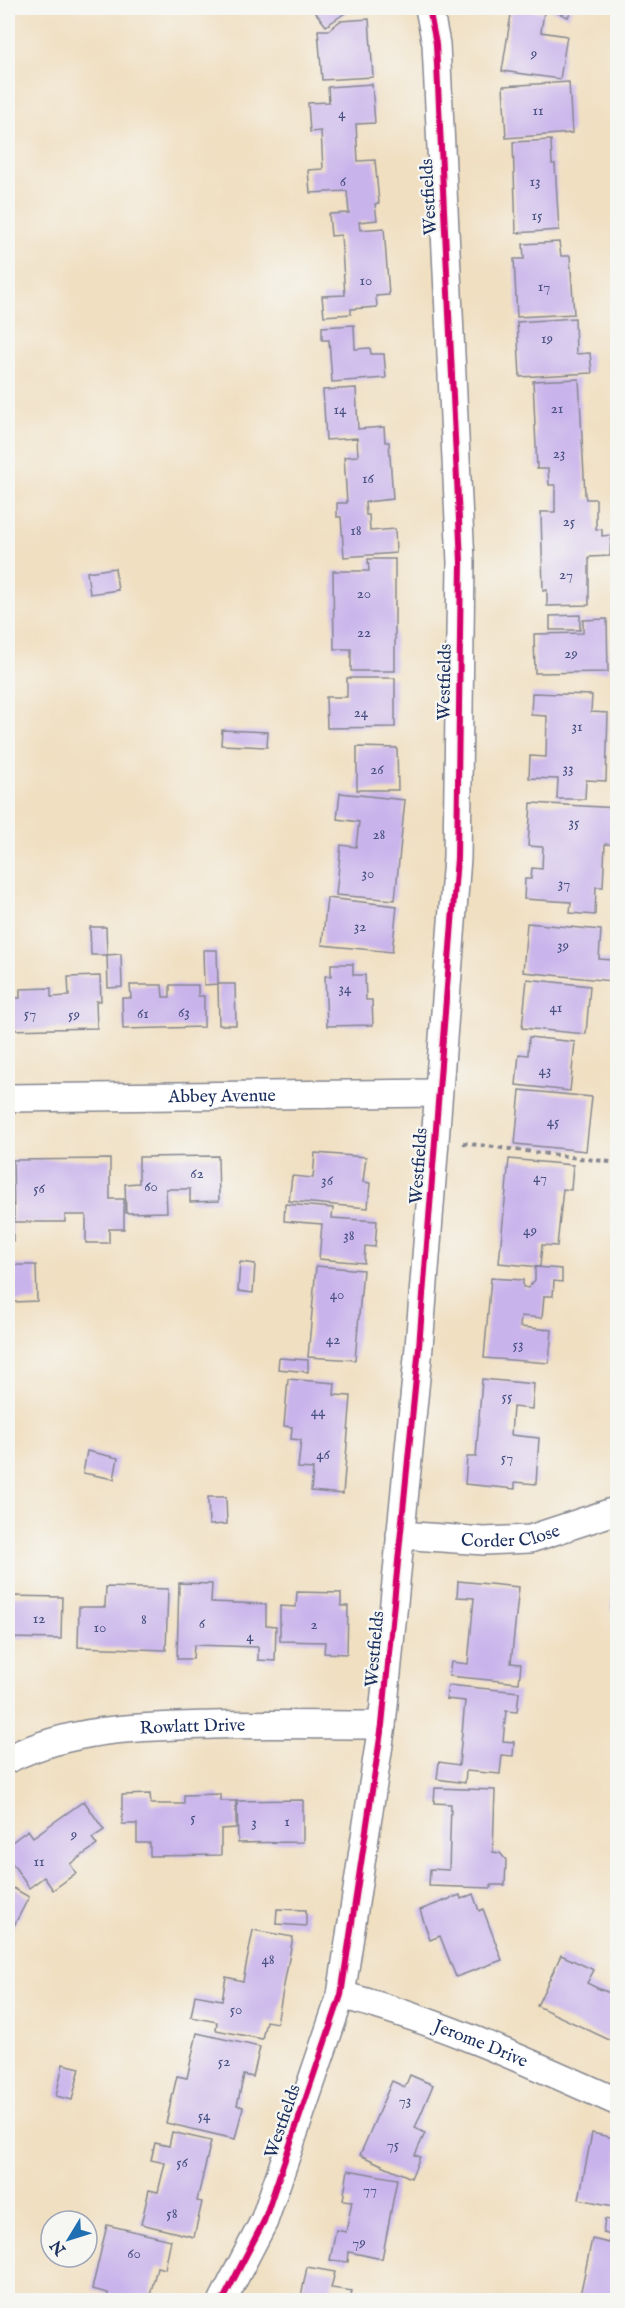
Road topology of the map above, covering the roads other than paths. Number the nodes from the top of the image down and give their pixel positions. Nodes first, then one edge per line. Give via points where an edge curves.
1 (429, 8) edge
2 (438, 1093) junction
3 (8, 1098) edge
4 (618, 1510) edge
5 (400, 1535) junction
6 (382, 1725) junction
7 (8, 1759) edge
8 (341, 1995) junction
9 (618, 2102) edge
10 (223, 2301) edge

1 - 2 street, Westfields via 436,44 461,562 457,858
2 - 3 street, Abbey Avenue
2 - 5 street, Westfields
4 - 5 street, Corder Close via 530,1539 484,1541
5 - 6 street, Westfields
6 - 7 street, Rowlatt Drive via 128,1727 75,1735
6 - 8 street, Westfields
8 - 9 street, Jerome Drive via 450,2031
8 - 10 street, Westfields via 264,2220

